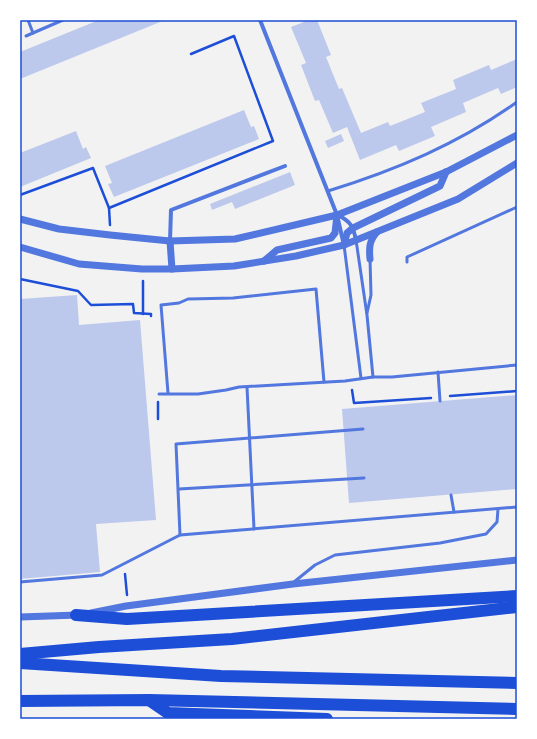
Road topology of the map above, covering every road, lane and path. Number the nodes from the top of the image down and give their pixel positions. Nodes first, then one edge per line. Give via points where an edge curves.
1 (28, 20) edge
2 (63, 20) edge
3 (260, 20) edge
4 (33, 33) junction
5 (26, 36) dead end
6 (191, 54) dead end
7 (517, 102) edge
8 (517, 135) edge
9 (517, 163) edge
10 (285, 166) dead end
11 (446, 172) junction
12 (328, 191) junction
13 (20, 195) edge
14 (517, 207) edge
15 (109, 208) junction
16 (337, 215) junction
17 (20, 218) edge
18 (353, 228) junction
19 (378, 231) junction
20 (110, 235) junction
21 (170, 240) junction
22 (356, 240) junction
23 (344, 245) junction
24 (20, 248) edge
25 (370, 259) joint
26 (264, 261) junction
27 (407, 262) dead end
28 (142, 269) junction
29 (172, 270) junction
30 (20, 279) edge
31 (367, 315) junction
32 (517, 365) edge
33 (438, 372) junction
34 (373, 377) junction
35 (361, 378) junction
36 (351, 380) junction
37 (324, 382) junction
38 (247, 387) junction
39 (517, 391) edge
40 (502, 392) junction
41 (168, 393) junction
42 (159, 394) dead end
43 (440, 397) junction
44 (499, 397) dead end
45 (440, 401) dead end
46 (363, 429) dead end
47 (249, 439) junction
48 (364, 478) dead end
49 (251, 485) junction
50 (179, 489) junction
51 (451, 495) dead end
52 (517, 507) edge
53 (498, 509) junction
54 (454, 512) junction
55 (254, 529) junction
56 (180, 534) junction
57 (517, 560) edge
58 (124, 562) junction
59 (20, 582) edge
60 (292, 584) junction
61 (517, 596) edge
62 (126, 606) junction
63 (517, 607) edge
64 (76, 615) junction
65 (20, 616) edge
66 (20, 654) edge
67 (20, 663) edge
68 (517, 683) edge
69 (150, 700) junction
70 (20, 701) edge
71 (517, 709) edge
72 (327, 719) edge

1 - 4 lane
2 - 4 lane
3 - 12 street
4 - 5 lane
6 - 15 path via 234,36 273,141
7 - 12 lane via 460,138 417,159 373,177
8 - 11 street
9 - 19 street via 458,199
10 - 21 street via 171,210
11 - 16 street
11 - 18 street via 440,186
12 - 16 street
13 - 15 path via 93,168
14 - 27 lane via 407,257
15 - 20 path
16 - 18 street
16 - 21 street via 235,239
16 - 23 street
16 - 26 street via 331,238 277,250
17 - 20 street via 59,229
18 - 22 street
18 - 23 street via 347,233
19 - 22 street
19 - 25 street via 369,245
20 - 21 street
21 - 29 street
22 - 23 street
22 - 31 lane
23 - 26 street
23 - 35 lane
24 - 28 street via 79,264
25 - 31 lane via 371,295
26 - 29 street via 234,266
28 - 29 street
28 - 30 path via 143,314 134,313 133,304 91,305 78,291
31 - 34 lane
32 - 33 lane
33 - 34 lane
33 - 43 lane
34 - 35 lane
35 - 36 lane
36 - 37 lane
36 - 43 path via 354,404
37 - 38 lane
37 - 41 lane via 316,289 233,298 188,299 162,305
38 - 41 lane via 198,394
38 - 47 lane
39 - 40 path
40 - 43 path
40 - 44 path
41 - 42 lane
43 - 45 lane
46 - 47 lane
47 - 49 lane
47 - 50 lane via 176,444
48 - 49 lane
49 - 50 lane
49 - 55 lane
50 - 56 lane
51 - 54 lane
52 - 53 lane
53 - 54 lane
53 - 60 lane via 497,522 486,534 440,543 335,555 314,565
54 - 55 lane
55 - 56 lane
56 - 58 lane
57 - 60 street
58 - 59 lane via 102,575
58 - 62 path
60 - 62 street
61 - 64 highway via 127,619
62 - 64 street
63 - 66 highway via 232,639
64 - 65 street
67 - 68 highway via 222,676
69 - 70 highway
69 - 71 highway
69 - 72 highway via 168,713

